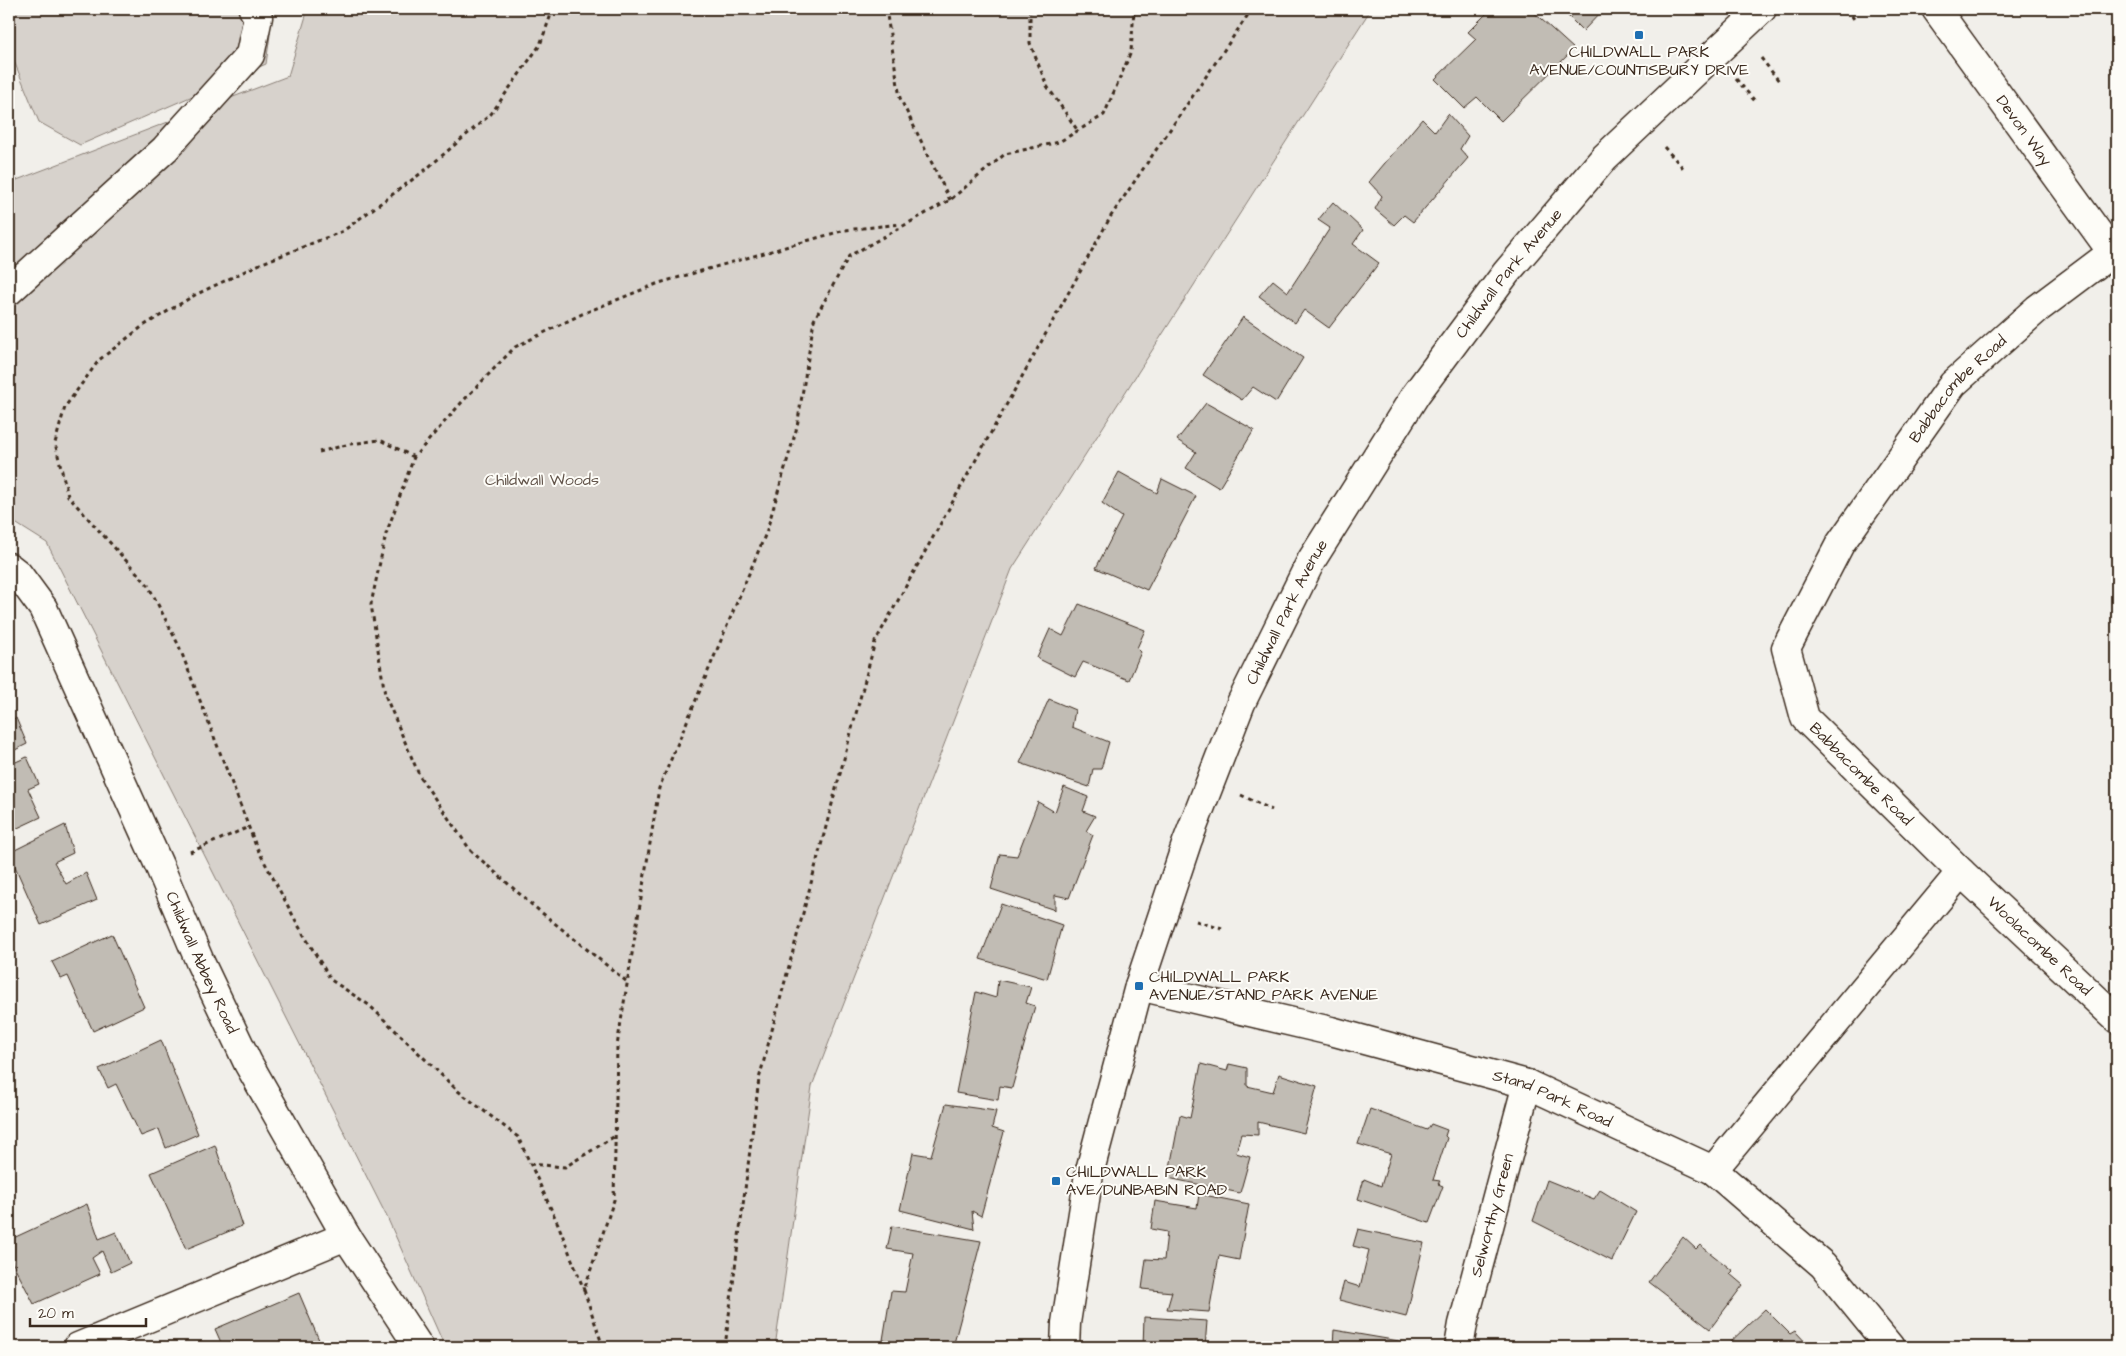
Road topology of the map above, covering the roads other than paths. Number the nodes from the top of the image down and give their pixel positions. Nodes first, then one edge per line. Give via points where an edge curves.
1 (1762, 9) edge
2 (1936, 9) edge
3 (257, 12) edge
4 (2115, 250) edge
5 (9, 291) edge
6 (9, 567) edge
7 (1961, 872) junction
8 (1139, 986) junction
9 (2117, 1019) edge
10 (1527, 1084) junction
11 (1713, 1170) junction
12 (346, 1236) junction
13 (78, 1347) edge
14 (419, 1347) edge
15 (1065, 1347) edge
16 (1459, 1347) edge
17 (1890, 1347) edge

1 - 8 street, Childwall Park Avenue via 1605,157 1506,273 1411,402 1311,561 1241,704 1187,842
2 - 4 street, Devon Way
3 - 5 street via 250,55 165,149
4 - 7 street, Babbacombe Road via 2037,309 1953,384 1840,544 1786,648 1805,718
6 - 12 street, Childwall Abbey Road via 43,608 248,1063
7 - 9 street, Woolacombe Road
7 - 11 street
8 - 10 street, Stand Park Road via 1331,1031
8 - 15 street, Childwall Park Avenue via 1089,1174
10 - 11 street, Stand Park Road
10 - 16 street, Selworthy Green
11 - 17 street, Stand Park Road via 1823,1265
12 - 13 street
12 - 14 street, Childwall Abbey Road

